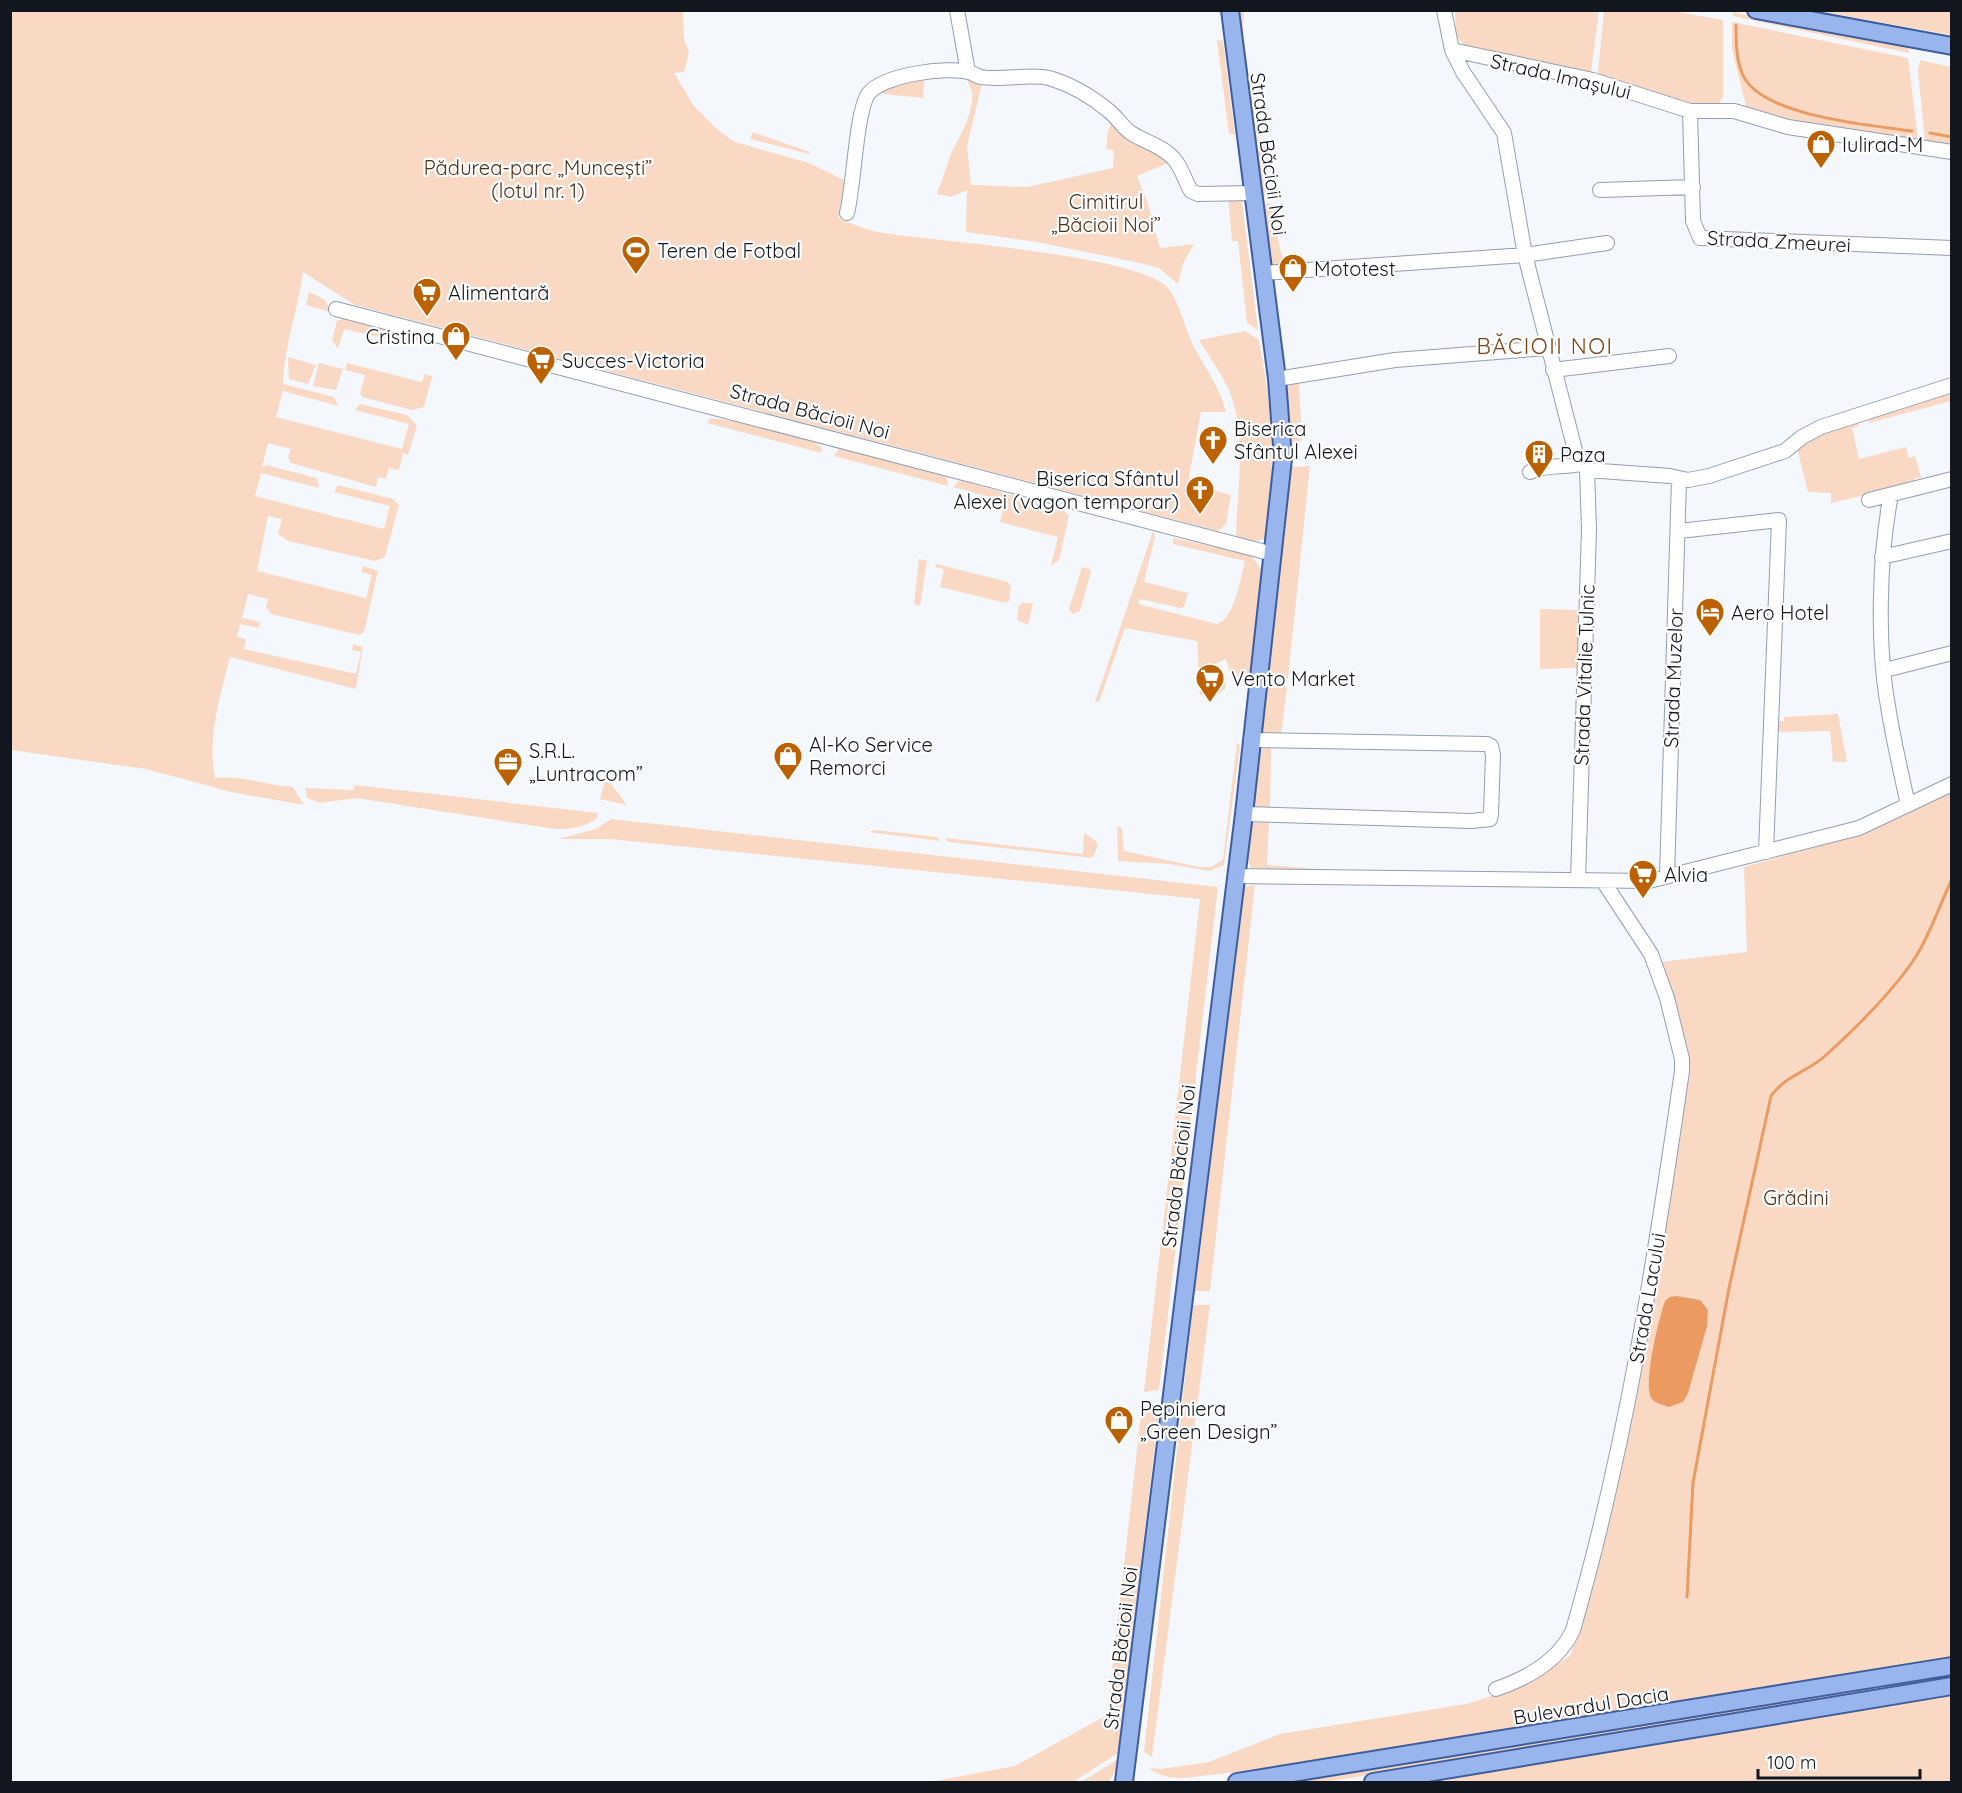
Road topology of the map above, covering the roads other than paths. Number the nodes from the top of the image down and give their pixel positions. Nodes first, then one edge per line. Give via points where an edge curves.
1 (957, 10) edge
2 (1230, 10) edge
3 (1444, 10) edge
4 (1756, 10) edge
5 (1952, 46) edge
6 (1452, 50) junction
7 (968, 72) junction
8 (1690, 111) junction
9 (1952, 152) edge
10 (1693, 187) junction
11 (1600, 190) dead end
12 (1253, 193) junction
13 (847, 213) dead end
14 (1607, 243) dead end
15 (1952, 248) edge
16 (1524, 255) junction
17 (1263, 273) junction
18 (336, 309) dead end
19 (1547, 348) junction
20 (1669, 356) dead end
21 (1553, 370) junction
22 (1277, 379) junction
23 (1952, 385) edge
24 (1584, 467) junction
25 (1530, 472) dead end
26 (1952, 479) edge
27 (1679, 480) junction
28 (1891, 495) junction
29 (1869, 500) dead end
30 (1679, 531) junction
31 (1952, 541) edge
32 (1273, 554) junction
33 (1882, 557) junction
34 (1952, 653) edge
35 (1885, 670) junction
36 (1251, 740) junction
37 (1952, 784) edge
38 (1908, 805) junction
39 (1244, 814) junction
40 (1766, 852) junction
41 (1236, 876) junction
42 (1667, 876) junction
43 (1578, 880) junction
44 (1603, 880) junction
45 (1952, 1666) edge
46 (1952, 1686) edge
47 (1496, 1689) dead end
48 (1124, 1782) edge
49 (1237, 1782) edge
50 (1373, 1782) edge

1 - 7 street
2 - 12 main road, Strada Băcioii Noi
3 - 6 street
4 - 5 main road
6 - 8 street, Strada Imașului via 1593,80
6 - 16 street, Strada Vitalie Tulnic via 1504,133
7 - 12 street via 985,78 1047,78 1061,82 1110,111 1129,132 1169,154 1191,191
7 - 13 street via 908,75 871,91 862,110
8 - 9 street, Strada Imașului via 1734,111 1788,127
8 - 10 street, Strada Zmeurei
10 - 11 street
10 - 15 street, Strada Zmeurei via 1694,230 1704,240
12 - 17 main road, Strada Băcioii Noi
14 - 16 street
16 - 17 street
16 - 19 street, Strada Vitalie Tulnic
17 - 22 main road, Strada Băcioii Noi
18 - 32 street, Strada Băcioii Noi
19 - 21 street, Strada Vitalie Tulnic
19 - 22 street via 1395,360
20 - 21 street
21 - 24 street, Strada Vitalie Tulnic via 1576,454
22 - 32 main road, Strada Băcioii Noi via 1283,459
23 - 27 street via 1821,427 1785,451 1756,462
24 - 25 street via 1539,468
24 - 27 street
24 - 43 street, Strada Vitalie Tulnic via 1589,529
26 - 28 street
27 - 30 street, Strada Muzelor
28 - 29 street
28 - 33 street
30 - 40 street via 1779,520
30 - 42 street, Strada Muzelor
31 - 33 street
32 - 36 main road, Strada Băcioii Noi
33 - 35 street
34 - 35 street
35 - 38 street via 1887,703
36 - 39 main road, Strada Băcioii Noi
36 - 39 street via 1487,744 1492,755 1491,814 1485,821
37 - 38 street
38 - 40 street via 1859,828
39 - 41 main road, Strada Băcioii Noi
40 - 42 street
41 - 43 street
41 - 48 main road, Strada Băcioii Noi
42 - 44 street
43 - 44 street
44 - 47 street, Strada Lacului via 1659,970 1682,1071 1648,1298 1627,1406 1573,1630 1556,1656
45 - 49 main road, Bulevardul Dacia
46 - 50 main road, Bulevardul Dacia

